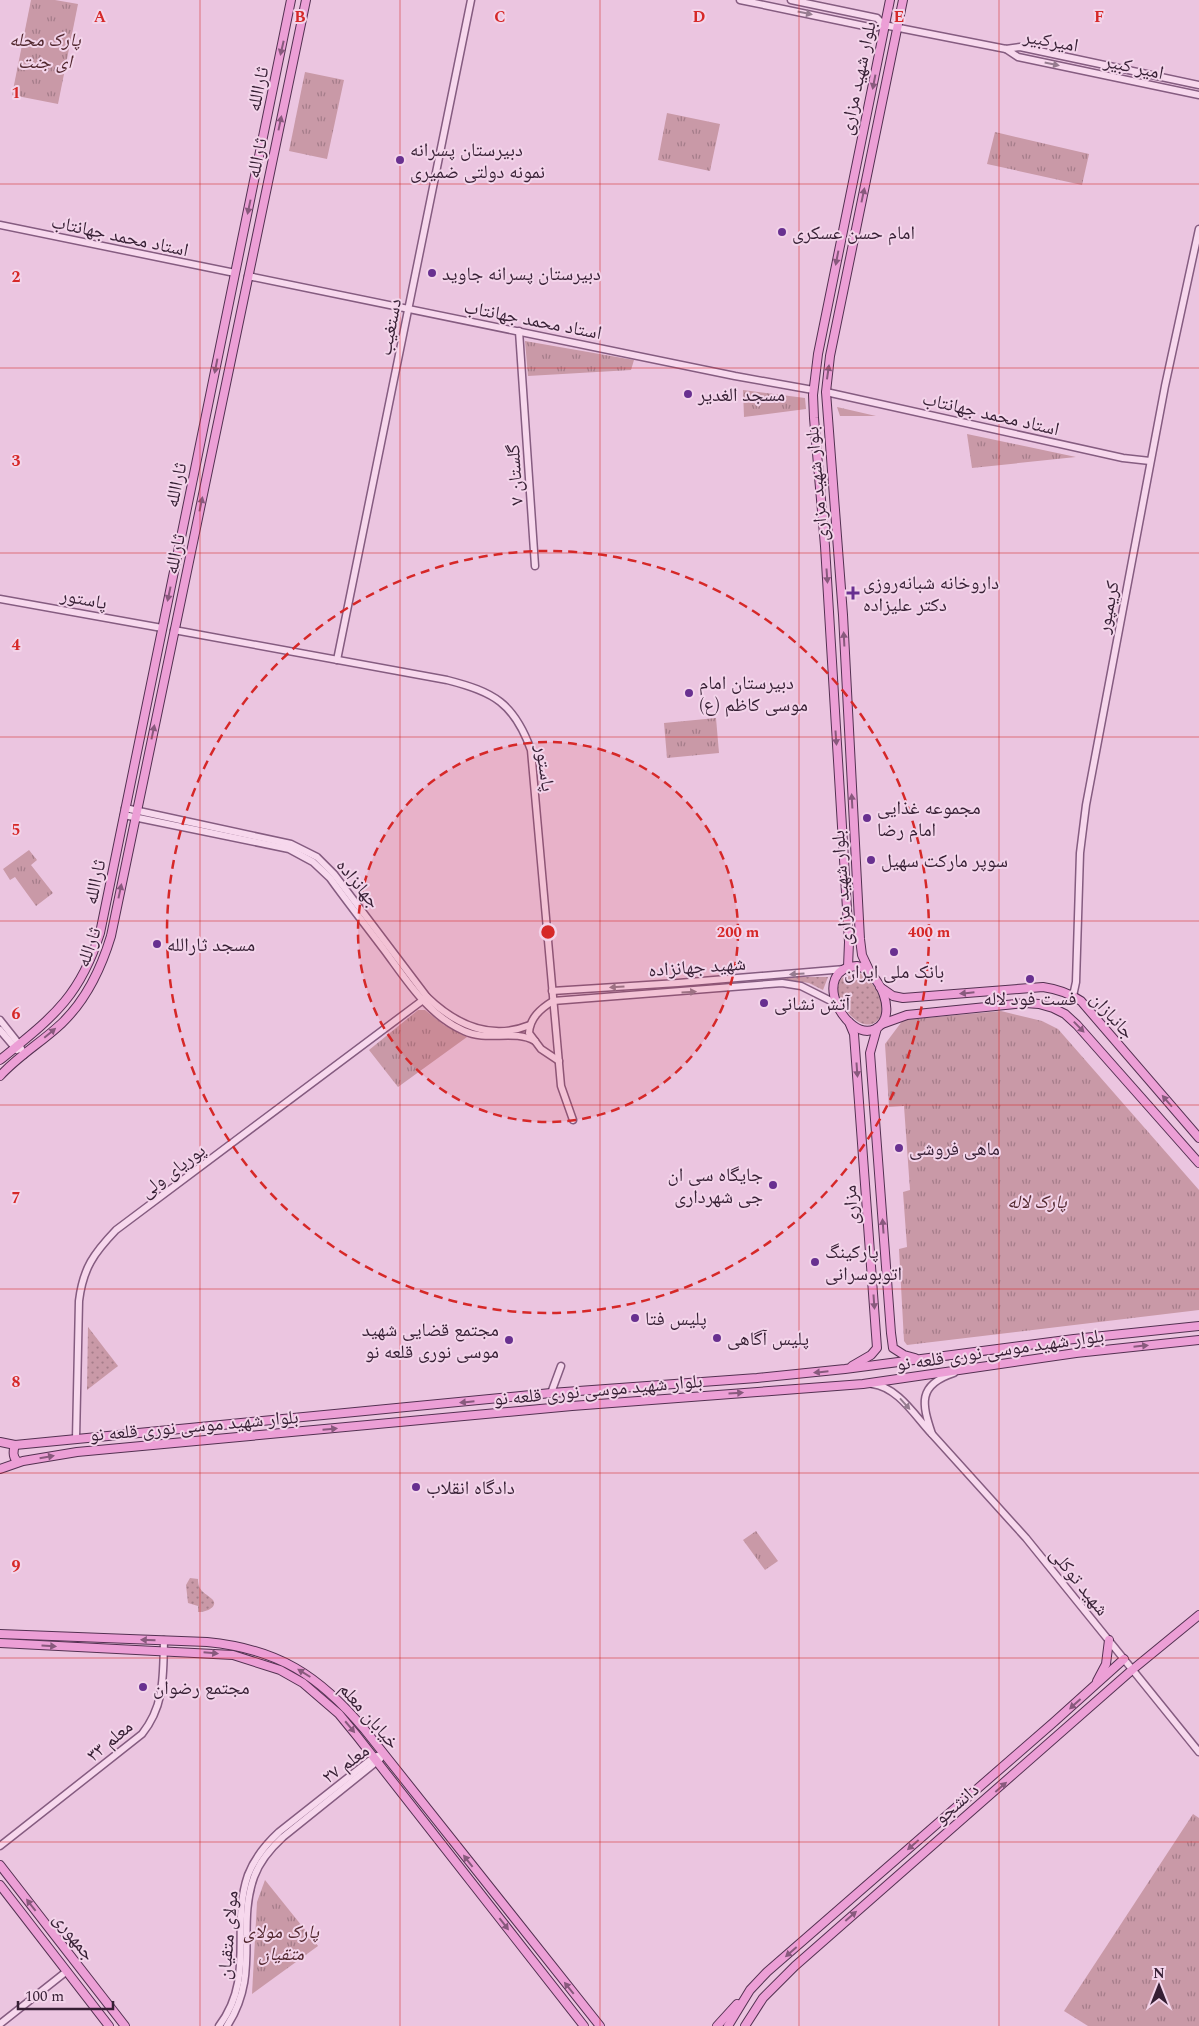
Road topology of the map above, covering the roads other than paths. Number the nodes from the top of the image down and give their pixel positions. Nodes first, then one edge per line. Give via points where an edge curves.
1 (291, 0) edge
2 (306, 0) edge
3 (471, 0) edge
4 (740, 0) edge
5 (791, 0) edge
6 (890, 0) edge
7 (903, 0) edge
8 (884, 25) junction
9 (897, 28) junction
10 (1006, 50) junction
11 (1199, 85) edge
12 (1199, 95) edge
13 (0, 225) edge
14 (1199, 229) edge
15 (235, 273) junction
16 (248, 276) junction
17 (832, 281) junction
18 (845, 283) junction
19 (408, 309) junction
20 (519, 331) junction
21 (813, 390) junction
22 (826, 392) junction
23 (1150, 461) junction
24 (535, 566) dead end
25 (0, 599) edge
26 (162, 628) junction
27 (174, 630) junction
28 (337, 660) junction
29 (846, 685) junction
30 (833, 686) junction
31 (125, 811) junction
32 (136, 814) junction
33 (847, 968) junction
34 (869, 970) junction
35 (740, 978) junction
36 (741, 987) junction
37 (880, 987) junction
38 (552, 992) junction
39 (1073, 996) junction
40 (425, 999) junction
41 (553, 1002) junction
42 (837, 1004) junction
43 (0, 1020) edge
44 (850, 1022) junction
45 (530, 1025) junction
46 (880, 1026) junction
47 (0, 1030) edge
48 (535, 1041) junction
49 (17, 1046) junction
50 (24, 1055) junction
51 (0, 1060) edge
52 (559, 1061) junction
53 (0, 1076) edge
54 (573, 1120) dead end
55 (1199, 1138) edge
56 (1199, 1164) edge
57 (1199, 1326) edge
58 (1074, 1339) junction
59 (1199, 1340) edge
60 (877, 1348) junction
61 (893, 1348) junction
62 (1076, 1353) junction
63 (922, 1359) junction
64 (561, 1366) dead end
65 (845, 1369) junction
66 (960, 1371) junction
67 (863, 1384) junction
68 (551, 1393) junction
69 (932, 1434) junction
70 (76, 1438) junction
71 (0, 1442) edge
72 (15, 1445) junction
73 (18, 1462) junction
74 (0, 1469) edge
75 (1199, 1615) edge
76 (0, 1634) edge
77 (164, 1640) junction
78 (1109, 1640) junction
79 (0, 1643) edge
80 (164, 1650) junction
81 (1124, 1659) junction
82 (1132, 1670) junction
83 (1096, 1684) junction
84 (1199, 1752) edge
85 (383, 1754) junction
86 (376, 1760) junction
87 (324, 1804) joint
88 (310, 1808) joint
89 (0, 1846) edge
90 (0, 1865) edge
91 (1, 1890) edge
92 (67, 1971) junction
93 (750, 1990) junction
94 (0, 2024) edge
95 (109, 2026) edge
96 (125, 2026) edge
97 (219, 2026) edge
98 (227, 2026) edge
99 (584, 2026) edge
100 (600, 2026) edge
101 (717, 2026) edge
102 (728, 2026) edge
103 (745, 2026) edge

1 -> 15 main road, ثاراالله
16 -> 2 main road, ثارالله
3 - 19 street, دستغیب
4 -> 8 street via 874,28
5 - 8 street via 877,18
6 - 8 main road, بلوار شهید مزاری
7 - 9 main road, بلوار شهید مزاری
8 - 9 street
8 -> 17 main road, بلوار شهید مزاری
9 - 10 street, امیرکبیر
18 -> 9 main road, بلوار شهید مزاری
10 - 11 street, امیرکبیر via 1020,47
10 -> 12 street, امیر کبیر via 1018,57
13 - 15 street, استاد محمد جهانتاب
14 - 23 street, کریمپور
15 - 16 main road
15 -> 26 main road, ثاراالله
16 - 19 street, استاد محمد جهانتاب
27 -> 16 main road, ثارالله
17 - 18 main road
17 - 21 main road, بلوار شهید مزاری
22 -> 18 main road, بلوار شهید مزاری
19 - 20 street, استاد محمد جهانتاب
19 - 28 street, دستغیب
20 - 21 street, استاد محمد جهانتاب
20 - 24 street, گلستان ۷
21 -> 30 main road, بلوار شهید مزاری
22 - 23 street, استاد محمد جهانتاب via 1123,458
29 -> 22 main road, بلوار شهید مزاری
23 - 39 street, کریمپور via 1086,805 1080,853
25 - 26 street, پاستور
26 - 27 main road
26 - 31 main road, ثاراالله
27 - 28 street, پاستور
32 -> 27 main road, ثارالله
28 - 38 street, پاستور via 472,686 509,708 525,732 531,750
29 - 30 main road
34 -> 29 main road, بلوار شهید مزاری via 862,955 860,938
30 -> 33 main road, بلوار شهید مزاری via 849,942
31 - 32 street, جهانزاده
31 - 49 main road, ثاراالله via 92,958 68,999
32 - 40 street, جهانزاده via 291,844 317,857 334,874
50 -> 32 main road, ثارالله via 62,1023 90,988 111,936
33 - 34 main road
33 -> 35 street, شهید جهانزاده
33 - 42 main road via 835,978 833,985
34 - 37 main road
35 - 36 street
35 -> 38 street, شهید جهانزاده
41 -> 36 street, شهید جهانزاده
36 - 42 street, شهید جهانزاده via 793,984
39 -> 37 main road, جانبازان via 1043,987 903,998 893,996
37 - 46 main road via 887,1010
38 - 41 street, پاستور
55 -> 39 main road, جانبازان via 1081,1001
40 - 45 street, جهانزاده via 473,1028 495,1031
40 - 48 street, جهانزاده via 441,1018 470,1034 525,1036
40 - 70 street, پوریای ولی via 116,1230 100,1247 86,1267 81,1284
41 - 45 street via 542,1008
41 - 52 street, پاستور
42 - 44 main road
43 - 49 street
44 - 46 main road via 865,1032
44 -> 60 main road, مزاری via 854,1034
45 - 48 street via 529,1033
46 -> 56 main road, جانبازان via 907,1015 1011,1004 1040,1004 1053,1008 1077,1025
61 -> 46 main road via 870,1058 872,1043
47 - 49 street
48 - 52 street
49 - 50 street
49 - 51 main road, ثاراالله
50 - 53 main road, ثارالله
52 - 54 street, پاستور via 561,1086
57 - 58 main road, بلوار شهید موسی نوری قلعه نو
58 - 62 main road
58 - 63 main road, بلوار شهید موسی نوری قلعه نو
62 -> 59 main road, بلوار شهید موسی نوری قلعه نو
60 - 61 main road
60 - 65 main road
61 - 63 main road via 904,1355
62 - 66 main road, بلوار شهید موسی نوری قلعه نو
63 - 65 main road, بلوار شهید موسی نوری قلعه نو
64 - 68 street
65 -> 68 main road, بلوار شهید موسی نوری قلعه نو via 695,1384
66 - 67 main road, بلوار شهید موسی نوری قلعه نو
66 - 69 street via 943,1377 924,1398 924,1411
67 -> 69 street, شهید توکلی via 888,1389
73 -> 67 main road, بلوار شهید موسی نوری قلعه نو via 77,1452 572,1406
68 -> 70 main road, بلوار شهید موسی نوری قلعه نو
69 - 78 street, شهید توکلی via 1026,1538
70 - 72 main road, بلوار شهید موسی نوری قلعه نو
71 - 72 main road, بلوار شهید موسی نوری قلعه نو
72 - 73 main road via 13,1453
73 - 74 main road, بلوار شهید موسی نوری قلعه نو
75 - 82 main road, دانشجو
77 -> 76 main road, خیابان معلم
77 - 80 street, معلم ۳۳
85 -> 77 main road, خیابان معلم via 346,1707 328,1690 284,1661 235,1645
78 - 81 street, شهید توکلی
78 - 83 main road via 1106,1664
79 -> 80 main road, خیابان معلم
80 -> 86 main road, خیابان معلم via 233,1655 280,1670 322,1698
80 - 89 street, معلم ۳۳ via 162,1690 152,1722 142,1734
81 - 82 street, شهید توکلی
81 - 83 main road, دانشجو
82 - 84 street, شهید توکلی
103 -> 82 main road, دانشجو via 763,1998 794,1966
83 -> 93 main road, دانشجو
85 - 86 street, معلم ۲۷
100 -> 85 main road, خیابان معلم
86 - 87 street, معلم ۲۷
86 - 88 street, معلم ۲۷
86 -> 99 main road, خیابان معلم
87 - 98 street, مولای متقیان via 270,1850 254,1877 244,1987
88 - 97 street, مولای متقیان via 265,1846 248,1875 242,1911 238,1986 229,2011
96 -> 90 main road, جمهوری
91 - 92 main road, جمهوری
92 - 94 street
92 - 95 main road, جمهوری
93 - 101 main road
93 - 102 main road, دانشجو

